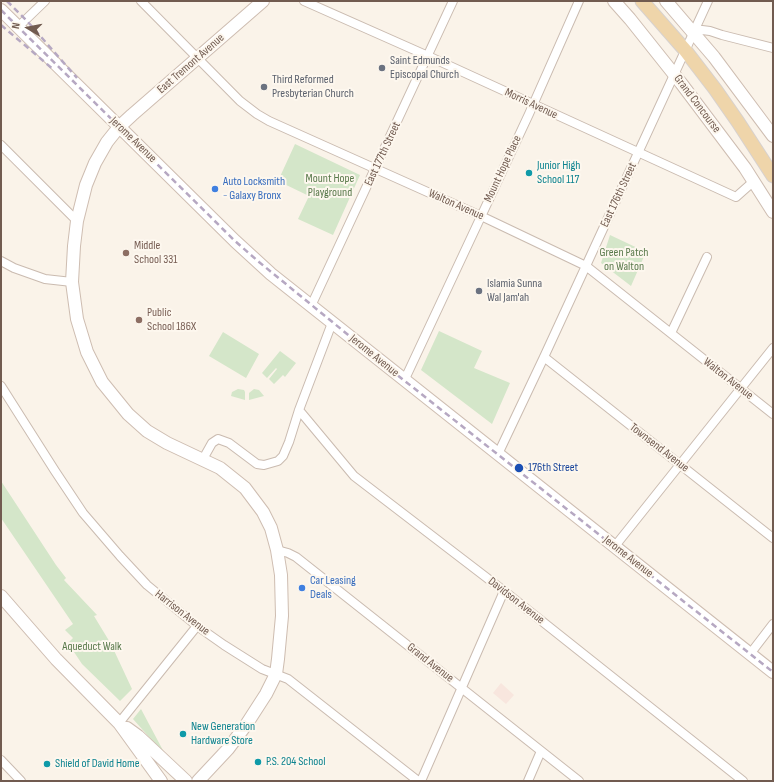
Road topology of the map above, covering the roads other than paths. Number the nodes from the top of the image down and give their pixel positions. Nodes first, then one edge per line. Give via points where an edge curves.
1 (45, 1) edge
2 (141, 1) edge
3 (263, 1) edge
4 (304, 1) edge
5 (453, 1) edge
6 (579, 1) edge
7 (614, 1) edge
8 (642, 1) edge
9 (666, 1) edge
10 (708, 1) edge
11 (1, 10) edge
12 (18, 27) junction
13 (694, 31) junction
14 (773, 48) edge
15 (685, 50) junction
16 (428, 56) junction
17 (197, 58) junction
18 (674, 74) junction
19 (533, 105) junction
20 (119, 127) junction
21 (773, 136) edge
22 (1, 146) edge
23 (638, 153) junction
24 (376, 169) junction
25 (773, 176) edge
26 (754, 181) junction
27 (773, 212) edge
28 (481, 216) junction
29 (77, 221) junction
30 (707, 257) dead end
31 (1, 261) edge
32 (586, 266) junction
33 (72, 282) junction
34 (311, 306) junction
35 (332, 323) junction
36 (671, 333) junction
37 (773, 348) edge
38 (544, 357) junction
39 (404, 380) junction
40 (1, 386) edge
41 (741, 389) junction
42 (299, 410) junction
43 (773, 414) edge
44 (498, 454) junction
45 (203, 459) junction
46 (680, 465) junction
47 (773, 538) edge
48 (615, 546) junction
49 (277, 550) junction
50 (504, 591) junction
51 (1, 596) edge
52 (773, 624) edge
53 (197, 626) junction
54 (750, 654) junction
55 (773, 672) edge
56 (276, 674) junction
57 (463, 688) junction
58 (119, 723) junction
59 (541, 751) junction
60 (1, 760) edge
61 (21, 781) edge
62 (161, 781) edge
63 (186, 781) edge
64 (198, 781) edge
65 (420, 781) edge
66 (528, 781) edge
67 (579, 781) edge
68 (743, 781) edge

1 - 12 street
2 - 17 street, Walton Avenue
3 - 17 main road, East Tremont Avenue
4 - 16 street, Morris Avenue
5 - 16 street, East 177th Street
6 - 19 street, Mount Hope Place
7 - 18 main road, Grand Concourse
8 - 15 main road, Grand Concourse
9 - 13 main road
10 - 13 street, East 176th Street
11 - 12 main road, Jerome Avenue
12 - 20 main road, Jerome Avenue
13 - 14 street via 710,31
13 - 15 street, East 176th Street
13 - 21 main road
15 - 18 street, East 176th Street
15 - 25 main road, Grand Concourse via 738,122
16 - 19 street, Morris Avenue
16 - 24 street, East 177th Street
17 - 20 main road, East Tremont Avenue
17 - 24 street, Walton Avenue via 240,101 257,114
18 - 23 street, East 176th Street
18 - 26 main road, Grand Concourse
19 - 23 street, Morris Avenue
19 - 28 street, Mount Hope Place
20 - 29 main road, East Tremont Avenue via 107,142 93,168
20 - 34 main road, Jerome Avenue via 235,241
22 - 29 street
23 - 26 street, Morris Avenue via 736,197
23 - 32 street, East 176th Street
24 - 28 street, Walton Avenue
24 - 34 street, East 177th Street
26 - 27 main road, Grand Concourse
28 - 32 street, Walton Avenue
28 - 39 street, Mount Hope Place
29 - 33 main road, East Tremont Avenue
30 - 36 street
31 - 33 street via 45,278
32 - 36 street, Walton Avenue
32 - 38 street, East 176th Street
33 - 45 main road, East Tremont Avenue via 74,306 83,342 91,362 110,393 147,431
34 - 35 main road, Jerome Avenue
35 - 39 main road, Jerome Avenue
35 - 42 street
36 - 41 street, Walton Avenue
37 - 41 street
38 - 44 street, East 176th Street
38 - 46 street, Townsend Avenue
39 - 44 main road, Jerome Avenue
40 - 53 street, Harrison Avenue via 83,513 147,585
41 - 43 street, Walton Avenue
41 - 46 street
42 - 45 street via 289,442 278,461 257,464 229,443 218,439
42 - 50 street, Davidson Avenue via 354,476
44 - 48 main road, Jerome Avenue
45 - 49 main road, East Tremont Avenue via 229,474 252,496 268,521
46 - 47 street, Townsend Avenue
46 - 48 street
48 - 54 main road, Jerome Avenue
49 - 56 main road, East Tremont Avenue via 281,575 282,616
49 - 57 street, Grand Avenue via 296,556
50 - 57 street
50 - 68 street, Davidson Avenue
51 - 58 main road via 56,659
52 - 54 street
53 - 56 street, Harrison Avenue via 250,661
53 - 58 street
54 - 55 main road, Jerome Avenue
56 - 64 main road, East Tremont Avenue via 246,726
56 - 65 street, Harrison Avenue via 288,679
57 - 59 street, Grand Avenue
57 - 65 street
58 - 62 main road
58 - 63 main road via 138,736
59 - 66 street
59 - 67 street, Grand Avenue
60 - 61 street

